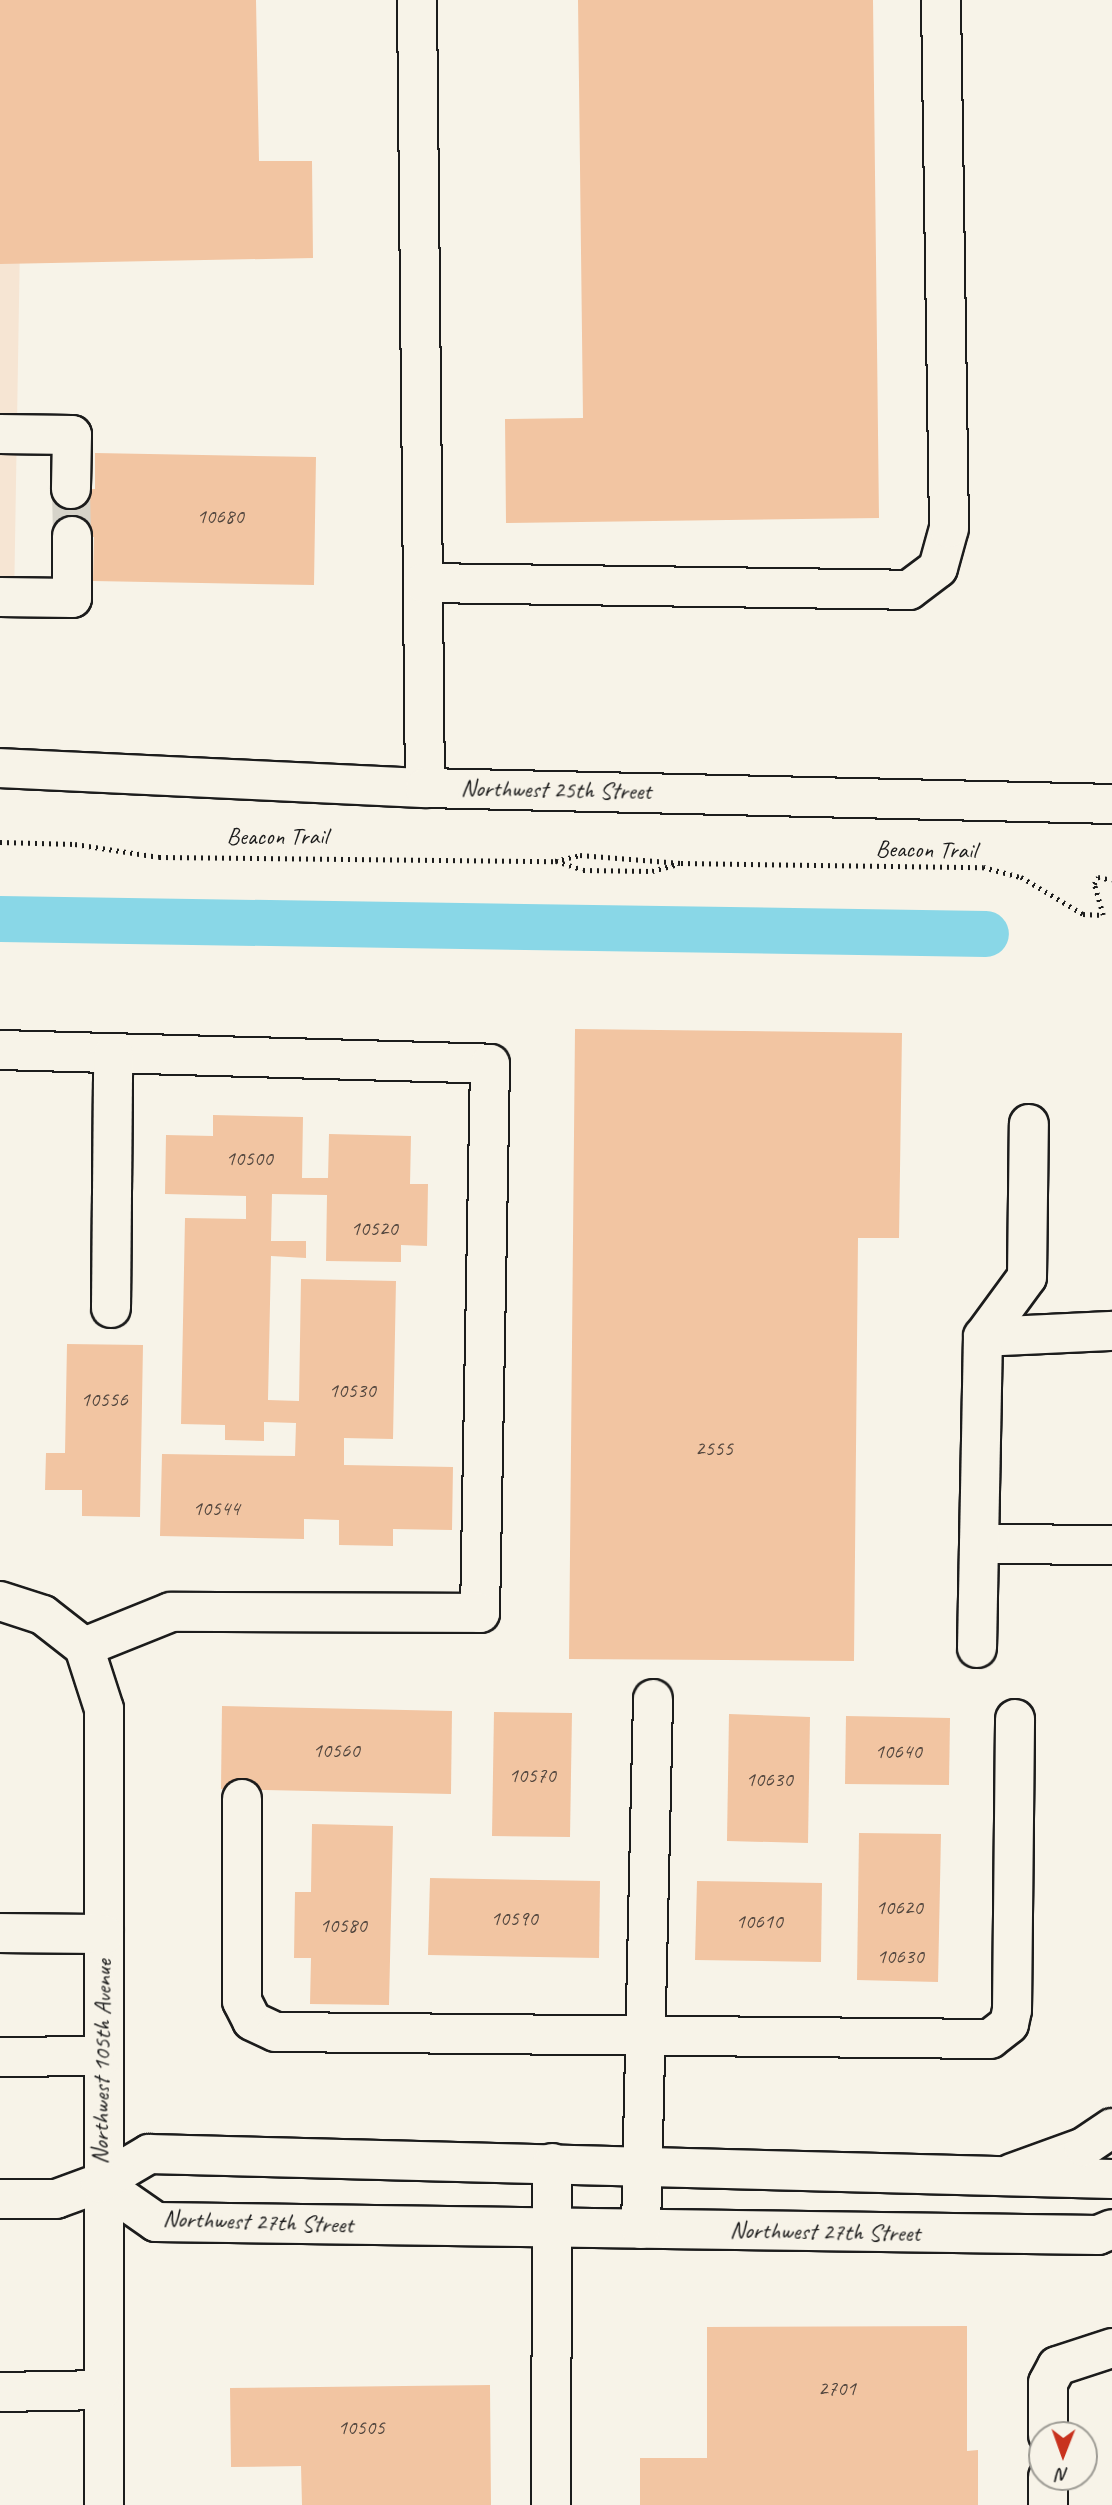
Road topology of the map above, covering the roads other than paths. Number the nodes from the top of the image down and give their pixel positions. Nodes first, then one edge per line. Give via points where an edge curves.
1 (417, 0) edge
2 (941, 0) edge
3 (0, 434) edge
4 (71, 489) tunnel mouth
5 (72, 536) tunnel mouth
6 (423, 583) junction
7 (0, 597) edge
8 (0, 768) edge
9 (425, 788) junction
10 (1112, 804) edge
11 (0, 1050) edge
12 (113, 1054) junction
13 (1029, 1124) dead end
14 (111, 1308) dead end
15 (1112, 1331) edge
16 (983, 1336) junction
17 (979, 1544) junction
18 (1112, 1545) edge
19 (0, 1601) edge
20 (75, 1639) junction
21 (977, 1648) dead end
22 (653, 1699) dead end
23 (1015, 1719) dead end
24 (242, 1799) dead end
25 (0, 1933) edge
26 (104, 1934) junction
27 (646, 2034) junction
28 (102, 2056) junction
29 (0, 2057) edge
30 (1112, 2128) edge
31 (552, 2163) junction
32 (643, 2164) junction
33 (1012, 2173) junction
34 (1112, 2179) edge
35 (100, 2183) junction
36 (0, 2199) edge
37 (552, 2229) junction
38 (641, 2230) junction
39 (1112, 2230) edge
40 (1112, 2348) edge
41 (101, 2390) junction
42 (0, 2392) edge
43 (1048, 2421) edge
44 (104, 2505) edge
45 (551, 2505) edge

1 - 6 street
2 - 6 street via 949,528 938,568 909,590
3 - 4 street via 72,435
5 - 7 street via 72,598
6 - 9 street
8 - 9 street, Northwest 25th Street
9 - 10 street, Northwest 25th Street
11 - 12 street
12 - 14 street
12 - 20 street via 490,1064 480,1612 171,1612
13 - 16 street via 1027,1277
15 - 16 street
16 - 17 street
17 - 18 street
17 - 21 street
19 - 20 street
20 - 26 street, Northwest 105th Avenue via 100,1686 106,1734
22 - 27 street
23 - 27 street via 1012,2010 1001,2034 973,2040
24 - 27 street via 242,2001 264,2029
25 - 26 street
26 - 28 street, Northwest 105th Avenue
27 - 32 street
28 - 29 street
28 - 35 street, Northwest 105th Avenue
30 - 33 street via 1084,2147
31 - 32 street
31 - 35 street via 149,2154
31 - 37 street
32 - 33 street
32 - 38 street
33 - 34 street
35 - 36 street via 56,2199
35 - 37 street, Northwest 27th Street via 156,2222
35 - 41 street, Northwest 105th Avenue
37 - 38 street, Northwest 27th Street
37 - 45 street
38 - 39 street, Northwest 27th Street via 1098,2235
40 - 43 street via 1057,2366 1048,2383
41 - 42 street
41 - 44 street, Northwest 105th Avenue

